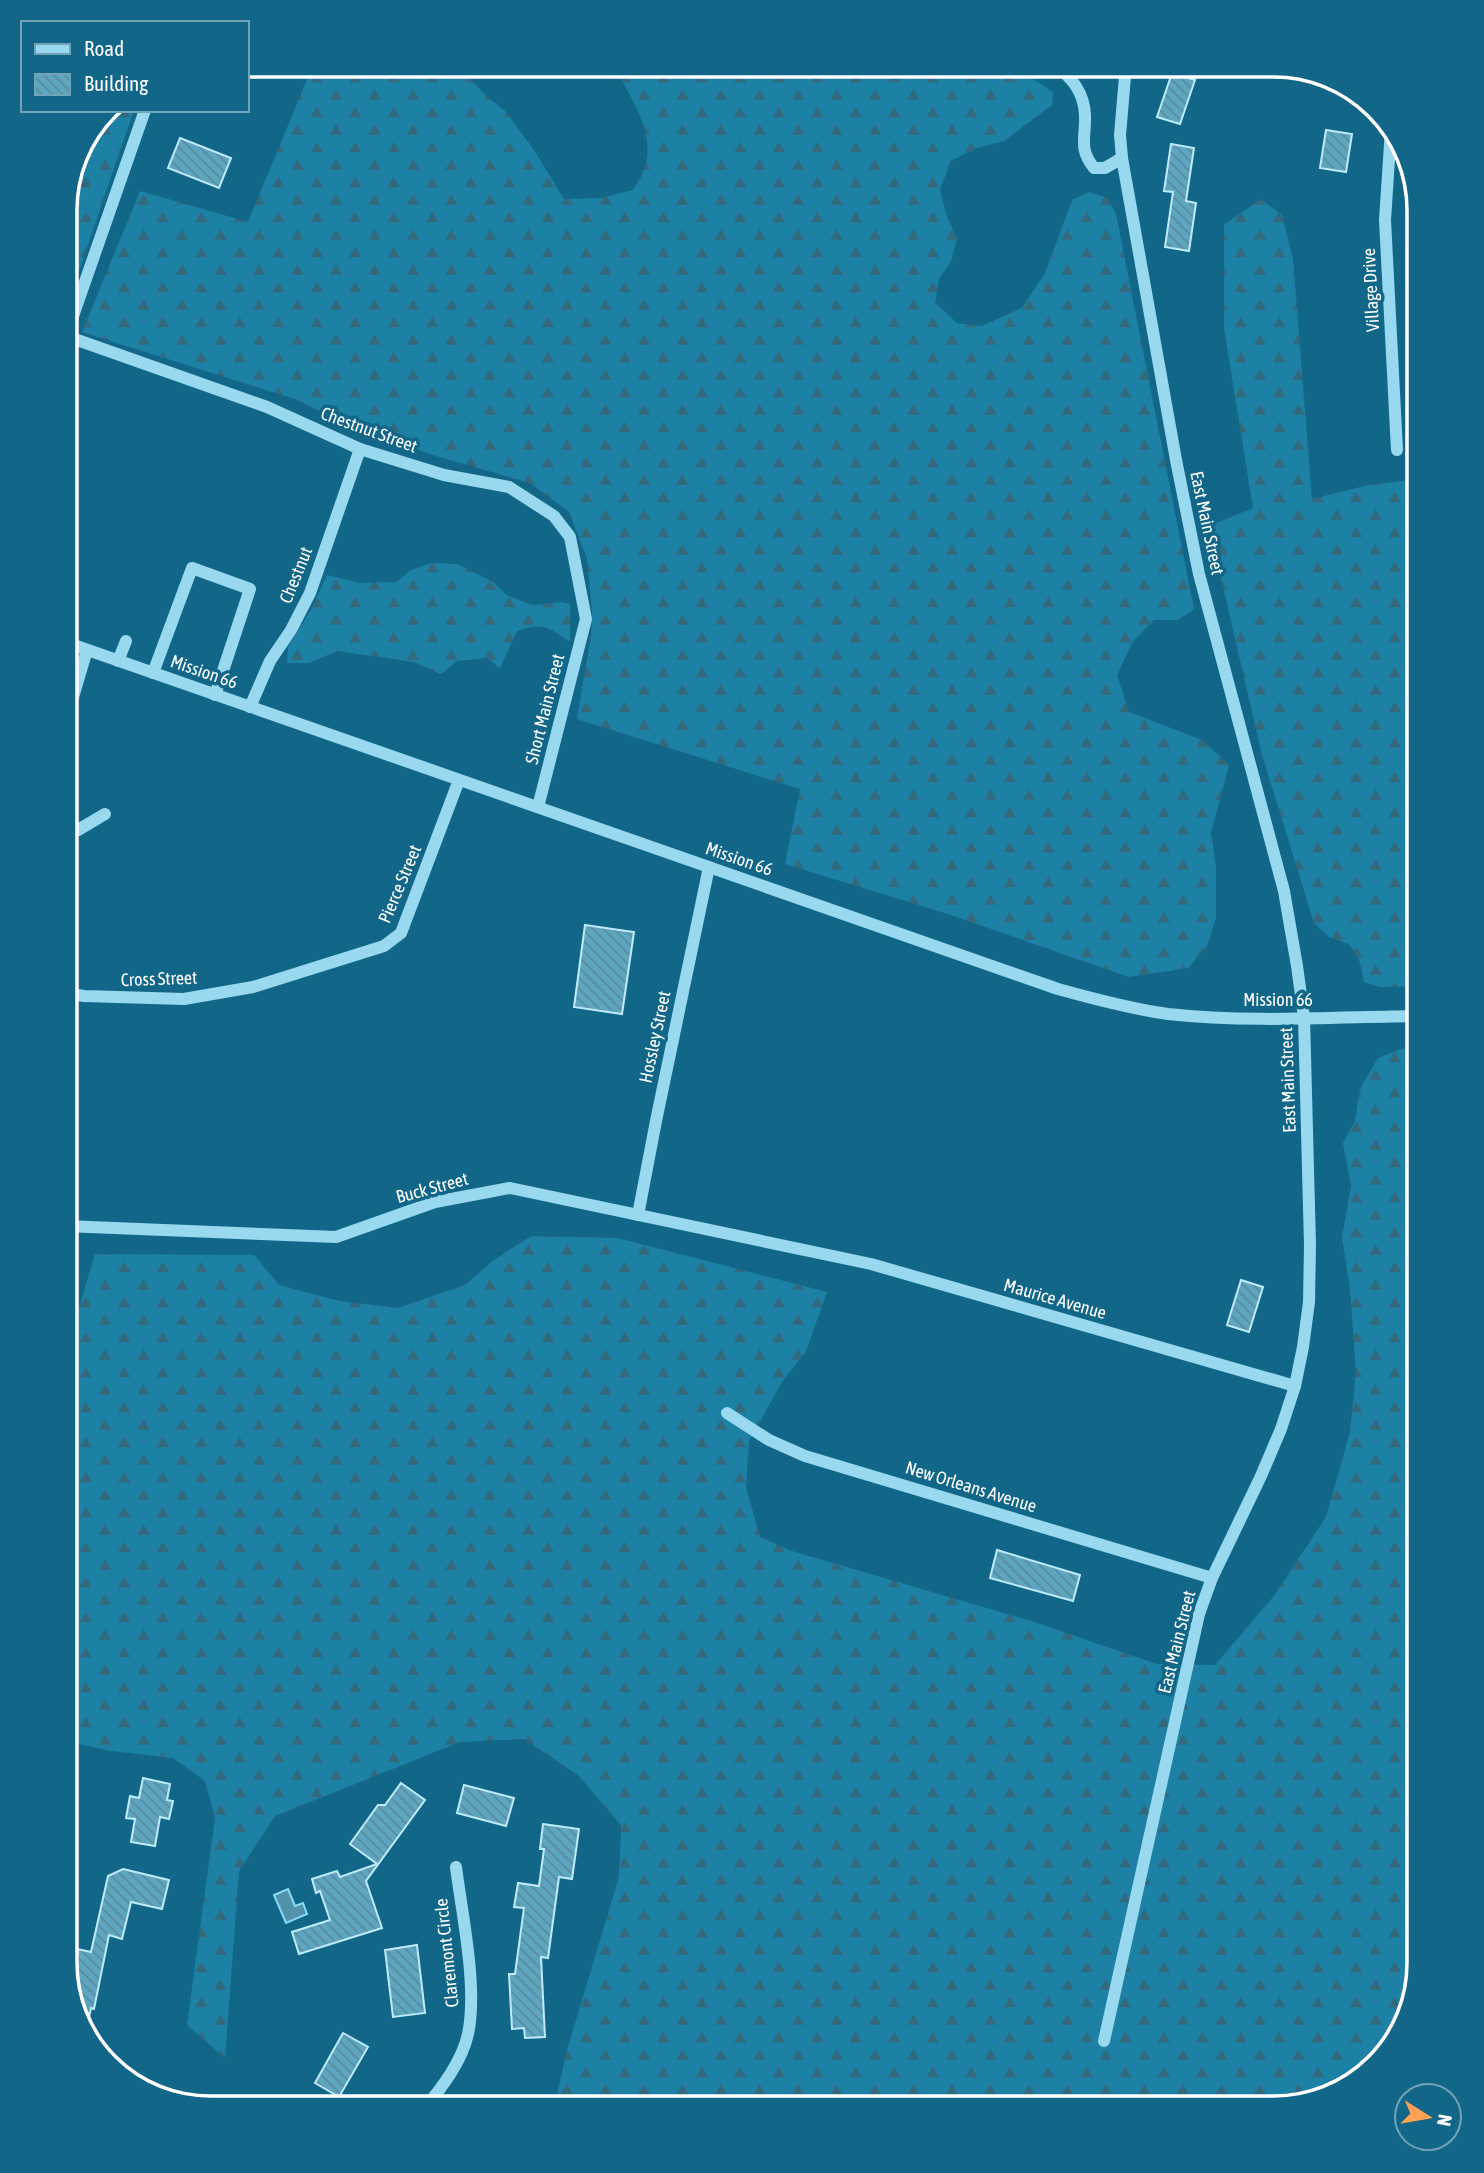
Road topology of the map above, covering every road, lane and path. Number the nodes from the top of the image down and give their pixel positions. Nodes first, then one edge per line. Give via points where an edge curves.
1 (1071, 77) edge
2 (1125, 77) edge
3 (144, 112) edge
4 (1390, 146) edge
5 (1122, 158) junction
6 (77, 306) edge
7 (77, 342) edge
8 (360, 449) junction
9 (1397, 450) dead end
10 (586, 619) joint
11 (126, 640) dead end
12 (77, 646) edge
13 (87, 650) junction
14 (118, 661) junction
15 (153, 673) junction
16 (77, 684) edge
17 (215, 695) junction
18 (250, 707) junction
19 (459, 780) junction
20 (538, 807) junction
21 (105, 814) dead end
22 (77, 831) edge
23 (709, 867) junction
24 (253, 987) joint
25 (77, 995) edge
26 (1407, 1016) edge
27 (1304, 1017) junction
28 (638, 1215) junction
29 (77, 1226) edge
30 (805, 1249) joint
31 (1295, 1386) junction
32 (727, 1413) dead end
33 (1212, 1578) junction
34 (456, 1867) dead end
35 (1104, 2041) dead end
36 (436, 2096) edge

1 - 5 street via 1085,113 1085,156 1094,167 1105,168
2 - 5 street, East Main Street
3 - 6 street
4 - 9 street, Village Drive via 1385,220
5 - 27 street, East Main Street via 1199,574 1284,891
7 - 8 street, Chestnut Street via 267,407
8 - 10 street, Chestnut Street via 444,475 509,487 554,516 570,537
8 - 18 street, Chestnut via 310,593 270,661
10 - 20 street, Short Main Street
11 - 14 street
12 - 13 street, Mission 66
13 - 14 street, Mission 66
13 - 16 street
14 - 15 street, Mission 66
15 - 17 street, Mission 66
15 - 17 street via 192,568 250,589
17 - 18 street, Mission 66
18 - 19 street, Mission 66
19 - 20 street, Mission 66
19 - 24 street, Pierce Street via 401,933 384,946
20 - 23 street, Mission 66
21 - 22 street
23 - 27 street, Mission 66 via 1091,998 1180,1015
23 - 28 street, Hossley Street
24 - 25 street, Cross Street via 184,999
26 - 27 street, Mission 66
27 - 31 street, East Main Street via 1311,1245 1309,1302
28 - 29 street, Buck Street via 510,1188 435,1202 336,1237
28 - 30 street, Buck Street
30 - 31 street, Maurice Avenue
31 - 33 street, East Main Street via 1261,1476
32 - 33 street, New Orleans Avenue via 805,1456
33 - 35 street, East Main Street via 1199,1614
34 - 36 street, Claremont Circle via 471,2014 456,2064

